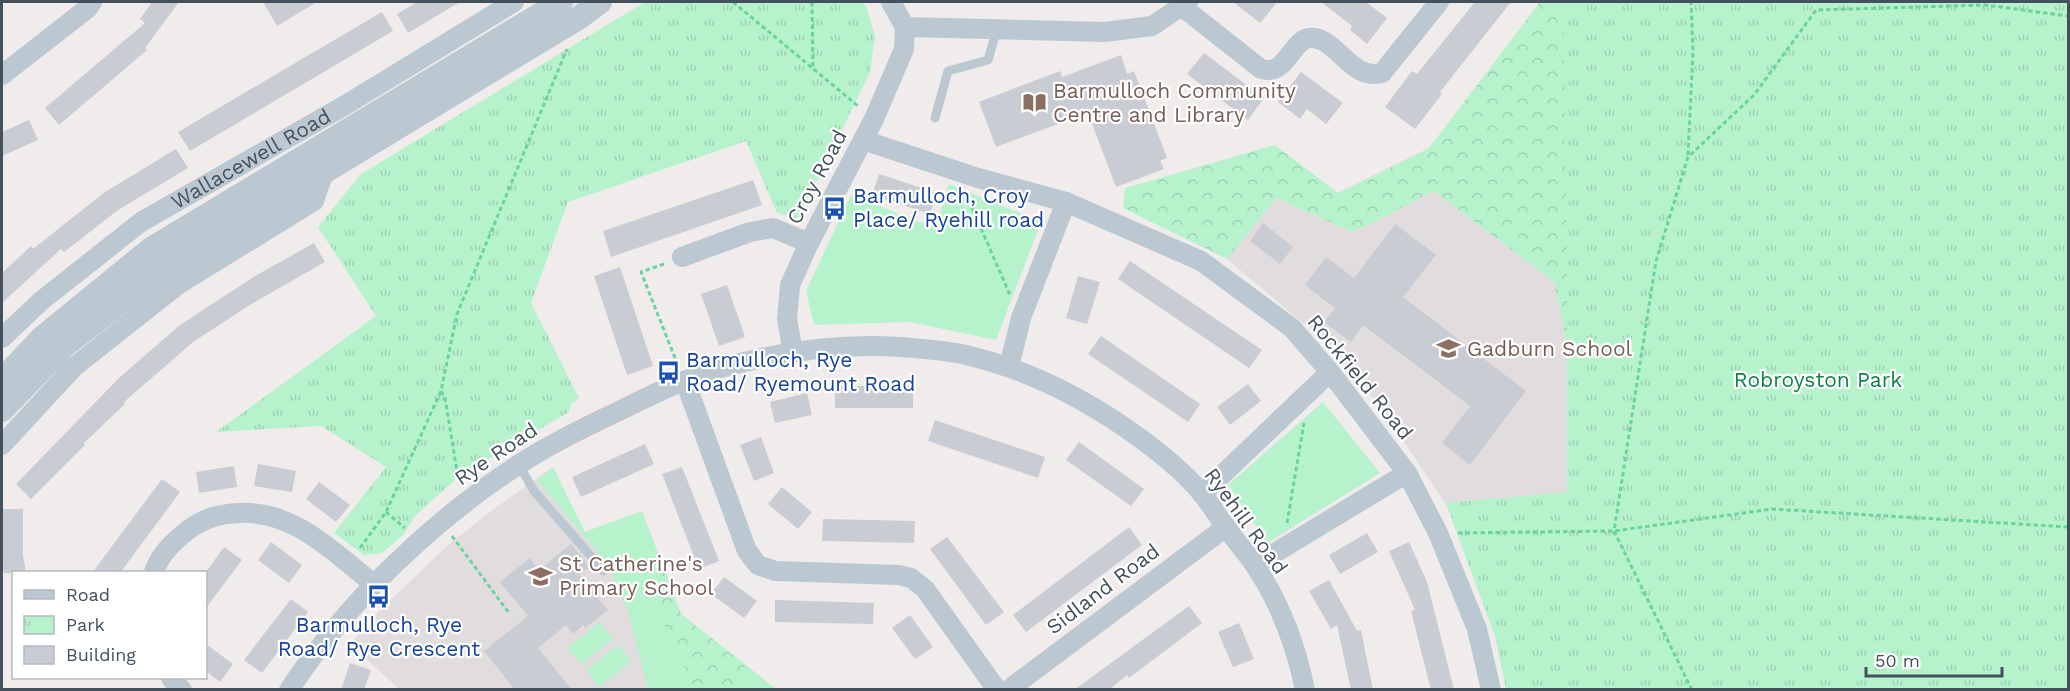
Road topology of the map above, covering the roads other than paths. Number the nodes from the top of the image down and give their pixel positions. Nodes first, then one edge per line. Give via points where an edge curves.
1 (92, 2) edge
2 (514, 2) edge
3 (561, 2) edge
4 (600, 2) edge
5 (891, 2) edge
6 (1439, 2) edge
7 (1184, 4) edge
8 (905, 27) junction
9 (997, 30) junction
10 (2, 75) edge
11 (935, 118) dead end
12 (863, 140) junction
13 (317, 148) junction
14 (324, 172) junction
15 (1066, 202) junction
16 (810, 243) junction
17 (682, 257) road end
18 (2, 338) edge
19 (793, 353) junction
20 (1009, 367) junction
21 (1329, 372) junction
22 (2, 380) edge
23 (685, 381) junction
24 (2, 410) edge
25 (2, 445) edge
26 (519, 465) junction
27 (1407, 473) junction
28 (1202, 494) junction
29 (1226, 527) junction
30 (1255, 565) junction
31 (155, 571) edge
32 (604, 571) dead end
33 (374, 584) junction
34 (289, 690) edge
35 (997, 690) edge
36 (1008, 690) edge
37 (1305, 690) edge
38 (1491, 690) edge

1 - 10 street
2 - 18 street, Wallacewell Road via 347,104 141,222
3 - 13 street, Wallacewell Road
4 - 14 street
5 - 8 street
6 - 7 street via 1382,73 1373,76 1364,74 1313,38 1305,39 1279,68 1261,69
7 - 9 street via 1152,26 1105,32
8 - 9 street
8 - 12 street, Croy Road via 904,49
9 - 11 lane via 988,60 948,71
12 - 15 street, Rockfield Road
12 - 16 street, Croy Road
13 - 14 street, Wallacewell Road
13 - 22 street, Wallacewell Road via 152,249 43,337
14 - 24 street via 165,268 65,345
14 - 25 street via 314,201 179,284 74,367
15 - 20 street via 1021,318
15 - 21 street, Rockfield Road via 1201,261 1292,328
16 - 17 street via 773,228 750,232
16 - 19 street, Croy Road via 790,285 788,319
19 - 20 street, Ryehill Road via 840,346 886,346 964,354
19 - 23 street, Rye Road via 721,368
20 - 28 street, Ryehill Road via 1067,390 1118,422 1161,453
21 - 27 street, Rockfield Road
21 - 28 street
23 - 26 street, Rye Road via 593,423
23 - 35 street via 747,551 758,565 775,571 911,578 925,589
26 - 32 lane via 534,491
26 - 33 street, Rye Road via 419,541
27 - 30 street
27 - 38 street, Rockfield Road via 1438,533 1477,629
28 - 29 street, Ryehill Road
29 - 30 street, Ryehill Road
29 - 36 street, Sidland Road
30 - 37 street, Ryehill Road via 1283,618
31 - 33 street via 168,546 201,520 250,512 278,517 303,529
33 - 34 street, Rye Road

